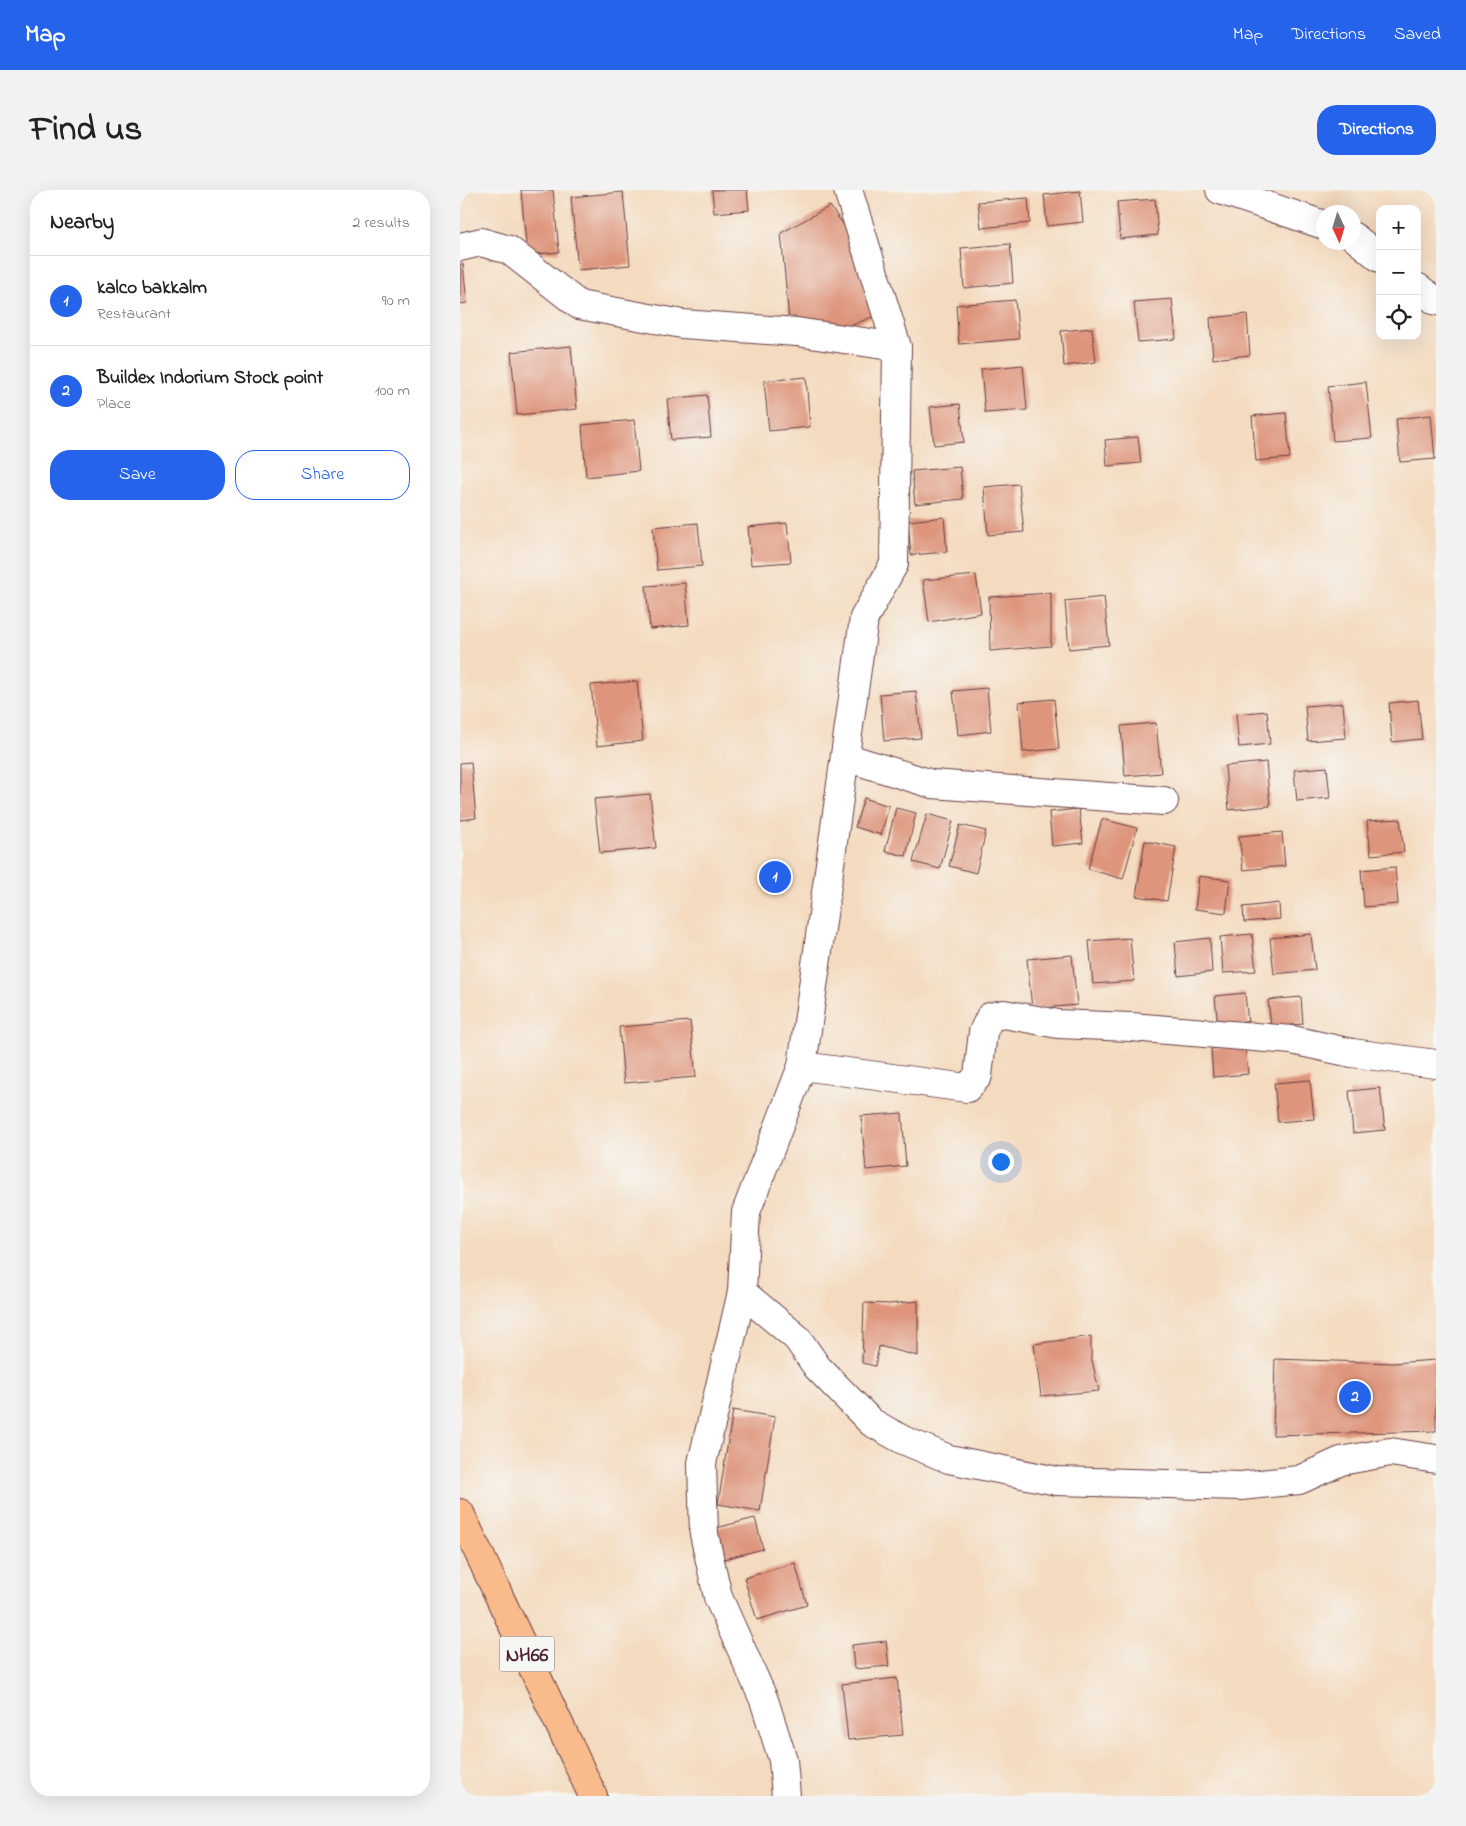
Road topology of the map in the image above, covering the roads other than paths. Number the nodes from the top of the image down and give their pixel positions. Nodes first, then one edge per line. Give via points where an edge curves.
1 (1220, 190) edge
2 (856, 192) edge
3 (1316, 222) edge
4 (1361, 243) edge
5 (460, 247) edge
6 (1376, 255) edge
7 (1421, 290) edge
8 (1436, 301) edge
9 (898, 346) junction
10 (845, 757) junction
11 (1164, 801) dead end
12 (1436, 1064) edge
13 (802, 1066) junction
14 (742, 1292) junction
15 (1436, 1459) edge
16 (460, 1513) edge
17 (593, 1796) edge
18 (786, 1796) edge

1 - 3 street
2 - 9 street
4 - 6 street
5 - 9 street via 481,242 509,250 579,305 682,324 797,332
7 - 8 street
9 - 10 street via 894,564 864,618
10 - 11 street via 932,784
10 - 13 street
12 - 13 street via 1352,1053 1292,1040 1058,1024 1004,1014 990,1017 983,1032 978,1076 967,1088
13 - 14 street via 746,1212
14 - 15 street via 797,1338 817,1368 870,1422 949,1459 1057,1481 1241,1486 1299,1480 1341,1461 1390,1452
14 - 18 street via 702,1463 704,1534 718,1597 764,1700 783,1760
16 - 17 highway, NH66

